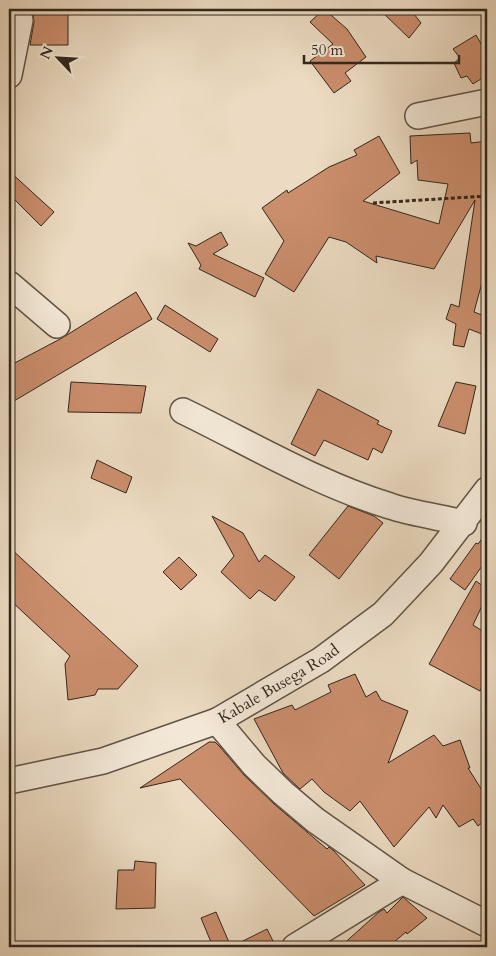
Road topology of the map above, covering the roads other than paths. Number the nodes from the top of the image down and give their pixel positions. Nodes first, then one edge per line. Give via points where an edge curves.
1 (20, 20) dead end
2 (9, 75) edge
3 (487, 102) edge
4 (418, 116) dead end
5 (9, 284) edge
6 (57, 325) dead end
7 (183, 411) dead end
8 (487, 490) edge
9 (464, 523) junction
10 (217, 720) junction
11 (9, 781) edge
12 (402, 881) junction
13 (487, 924) edge
14 (295, 947) edge

1 - 2 street
3 - 4 street
5 - 6 street
7 - 9 street via 289,465 345,489 390,506
8 - 9 street, Kabale Busega Road
9 - 10 street, Kabale Busega Road via 383,614 320,660
10 - 11 street, Kabale Busega Road via 103,761
10 - 12 street via 283,794
12 - 13 street
12 - 14 street

